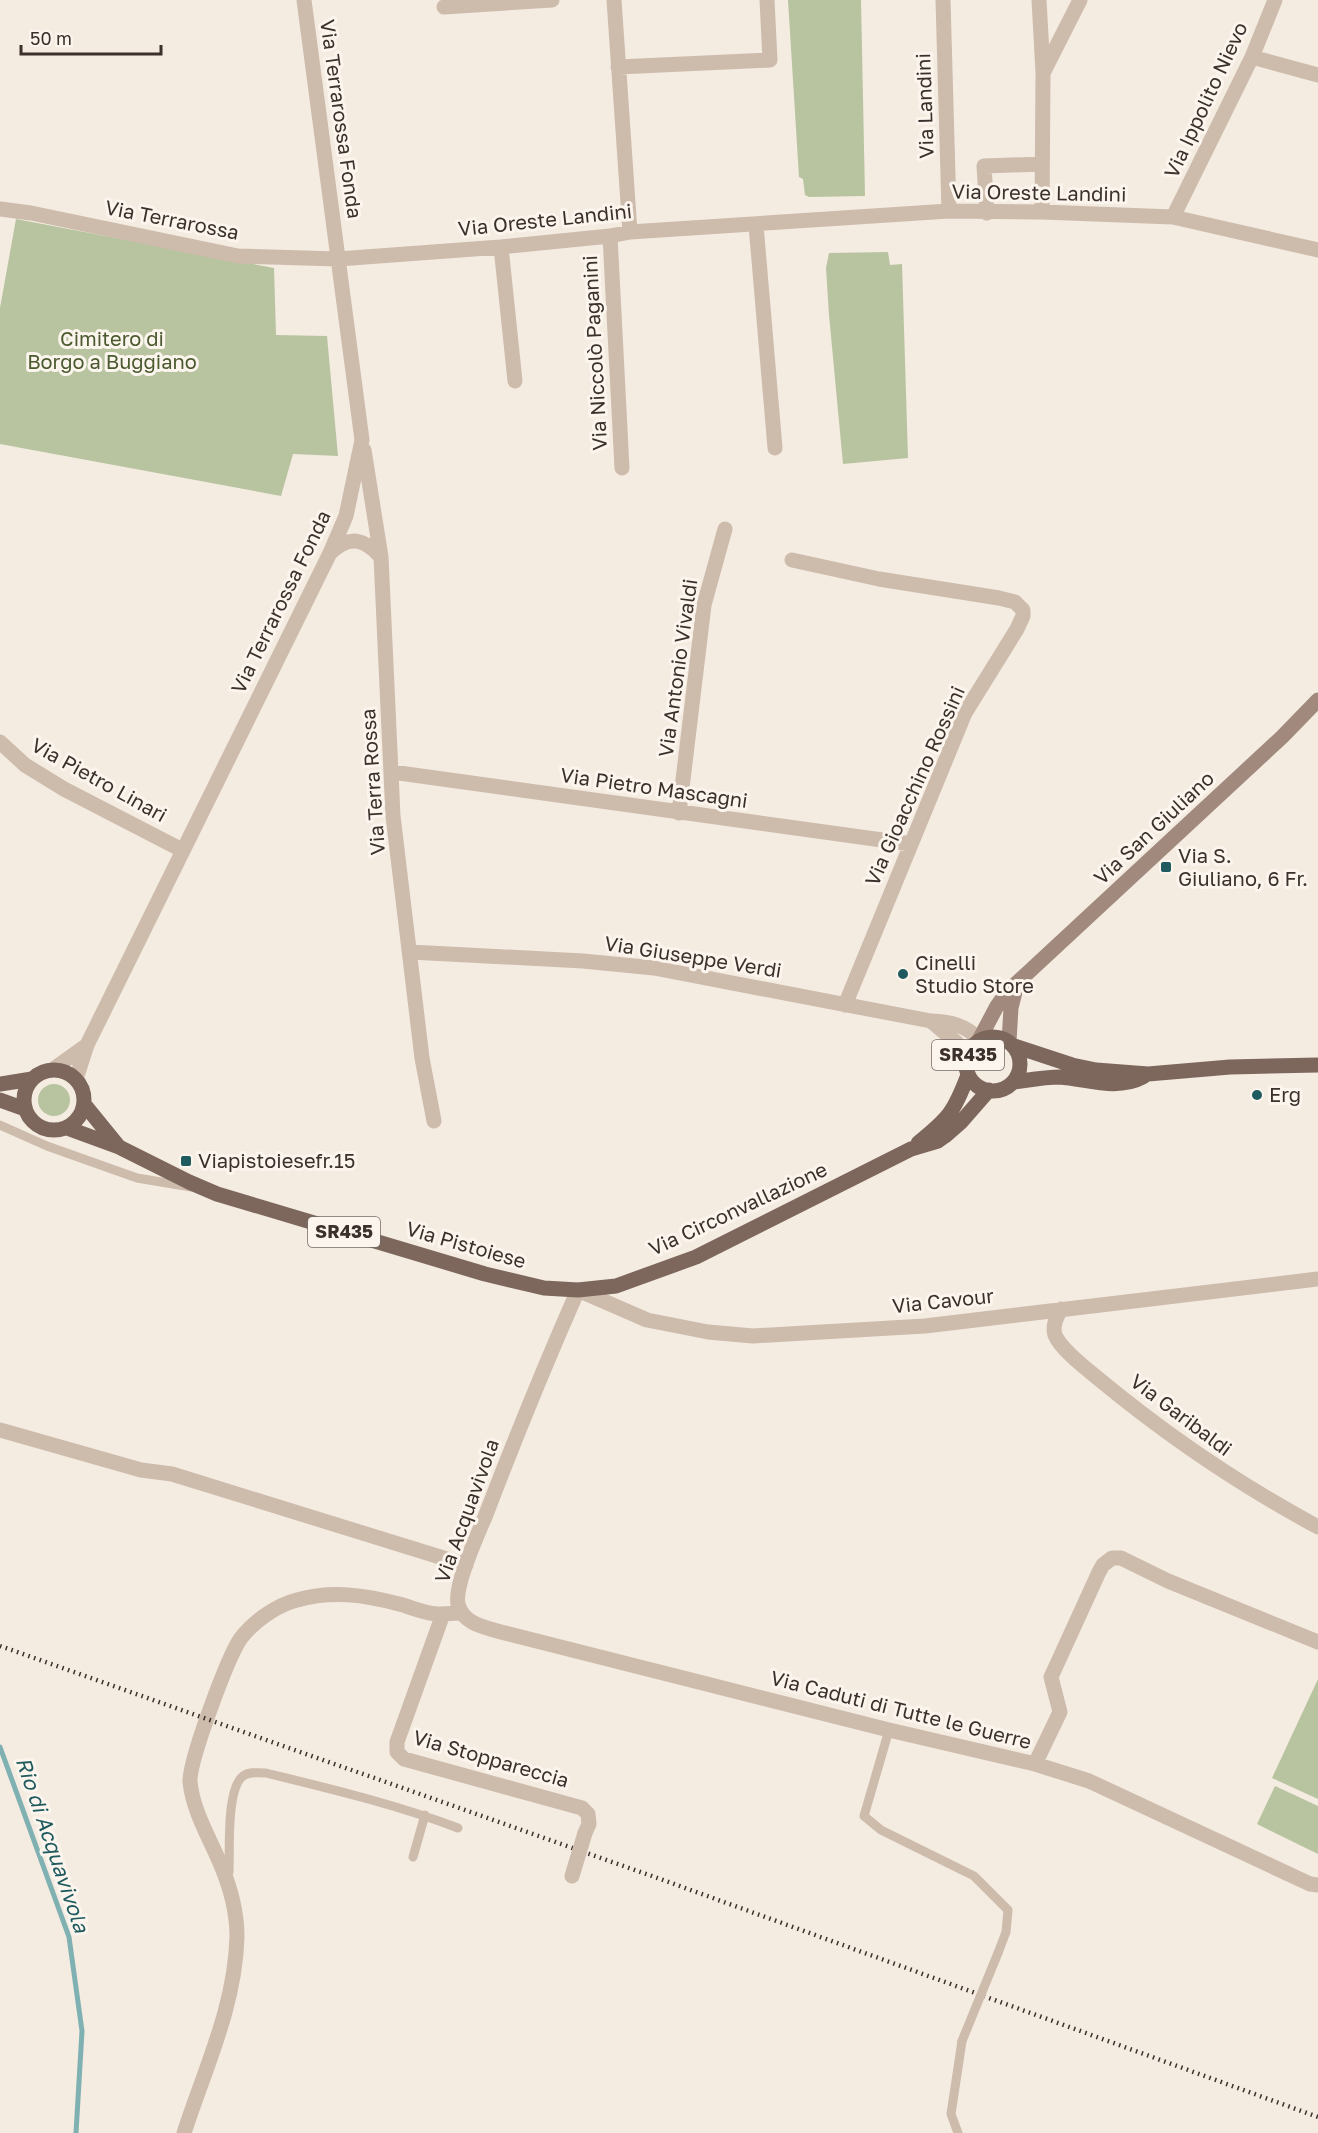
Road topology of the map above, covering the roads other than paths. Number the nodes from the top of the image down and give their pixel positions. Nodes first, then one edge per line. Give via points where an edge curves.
1 (304, 0) edge
2 (552, 0) edge
3 (614, 0) edge
4 (767, 0) edge
5 (943, 0) edge
6 (1039, 0) edge
7 (1080, 0) edge
8 (1275, 0) edge
9 (444, 7) dead end
10 (1252, 57) junction
11 (618, 67) junction
12 (1044, 73) junction
13 (1318, 75) edge
14 (1042, 164) junction
15 (0, 209) edge
16 (949, 211) junction
17 (1042, 212) junction
18 (987, 213) junction
19 (1173, 217) junction
20 (756, 225) junction
21 (630, 232) junction
22 (610, 236) junction
23 (501, 247) junction
24 (1318, 250) edge
25 (338, 259) junction
26 (515, 381) dead end
27 (362, 440) junction
28 (775, 448) dead end
29 (621, 468) dead end
30 (725, 530) dead end
31 (330, 553) junction
32 (381, 556) junction
33 (792, 560) dead end
34 (1318, 700) edge
35 (0, 742) edge
36 (392, 772) junction
37 (679, 813) junction
38 (911, 844) junction
39 (182, 850) junction
40 (410, 952) junction
41 (1017, 984) junction
42 (845, 1005) junction
43 (931, 1021) junction
44 (979, 1040) junction
45 (1012, 1044) junction
46 (87, 1045) junction
47 (967, 1056) junction
48 (1318, 1065) edge
49 (52, 1070) junction
50 (1148, 1074) junction
51 (968, 1075) junction
52 (32, 1079) junction
53 (76, 1079) junction
54 (1014, 1082) junction
55 (0, 1084) edge
56 (989, 1090) junction
57 (0, 1100) edge
58 (84, 1104) junction
59 (25, 1108) junction
60 (435, 1121) dead end
61 (0, 1125) edge
62 (67, 1128) junction
63 (119, 1147) junction
64 (911, 1149) junction
65 (206, 1190) junction
66 (1318, 1280) edge
67 (578, 1290) junction
68 (1061, 1309) junction
69 (0, 1431) edge
70 (1318, 1527) edge
71 (466, 1564) junction
72 (461, 1613) junction
73 (443, 1614) junction
74 (1318, 1642) edge
75 (889, 1730) junction
76 (1035, 1764) junction
77 (425, 1815) junction
78 (458, 1828) dead end
79 (413, 1857) dead end
80 (224, 1874) junction
81 (572, 1876) dead end
82 (1318, 1885) edge
83 (184, 2133) edge
84 (958, 2133) edge

1 - 25 street, Via Terrarossa Fonda
2 - 9 street
3 - 11 street
4 - 11 street via 770,60
5 - 16 street, Via Landini
6 - 12 street
7 - 12 street
8 - 10 street, Via Ippolito Nievo
10 - 13 street
10 - 19 street, Via Ippolito Nievo
11 - 21 street
12 - 14 street
14 - 17 street
14 - 18 street via 984,166
15 - 25 street, Via Terrarossa via 238,256
16 - 18 street, Via Oreste Landini
16 - 20 street, Via Oreste Landini
17 - 18 street, Via Oreste Landini
17 - 19 street, Via Oreste Landini
19 - 24 street, Via Oreste Landini
20 - 21 street, Via Oreste Landini
20 - 28 street
21 - 22 street, Via Oreste Landini
22 - 23 street, Via Oreste Landini
22 - 29 street, Via Niccolò Paganini
23 - 25 street, Via Oreste Landini
23 - 26 street
25 - 27 street, Via Terrarossa Fonda
27 - 31 street, Via Terrarossa Fonda via 346,516
27 - 32 street, Via Terra Rossa
30 - 37 street, Via Antonio Vivaldi via 704,605
31 - 32 street via 338,545 352,541 367,543
31 - 39 street, Via Terrarossa Fonda
32 - 36 street, Via Terra Rossa
33 - 38 street, Via Gioacchino Rossini via 999,598 1015,602 1023,610 1017,629 965,713
34 - 41 main road, Via San Giuliano
35 - 39 street, Via Pietro Linari via 56,784
36 - 37 street, Via Pietro Mascagni
36 - 40 street, Via Terra Rossa via 393,816
37 - 38 street, Via Pietro Mascagni
38 - 42 street, Via Gioacchino Rossini
39 - 46 street, Via Terrarossa Fonda
40 - 42 street, Via Giuseppe Verdi via 633,966
40 - 60 street, Via Terra Rossa via 422,1058
41 - 44 main road, Via San Giuliano via 997,1006
41 - 45 main road via 1011,1008
42 - 43 street, Via Giuseppe Verdi
43 - 44 street, Via Giuseppe Verdi via 959,1026
43 - 47 street, Via Giuseppe Verdi
44 - 45 main road, SR435 via 998,1037
44 - 47 main road, SR435
45 - 50 main road, SR435 via 1072,1065
45 - 54 main road, SR435 via 1020,1067
46 - 49 street, Via Terrarossa Fonda
46 - 53 street, Via Terrarossa Fonda
47 - 51 main road, Via Circonvallazione / SR435
48 - 50 main road, SR435 via 1230,1066
49 - 52 main road
49 - 53 main road
50 - 54 main road, SR435 via 1116,1083 1054,1077
51 - 56 main road, SR435 via 979,1087
51 - 64 main road, Via Circonvallazione / SR435 via 951,1114
52 - 55 main road
52 - 59 main road via 24,1096
53 - 58 main road, Via Pistoiese / SR435 via 83,1090
54 - 56 main road, SR435 via 1004,1089
56 - 64 main road, Via Circonvallazione / SR435 via 945,1136
57 - 59 main road, Via Pistoiese / SR435
58 - 62 main road via 79,1118
58 - 63 main road, Via Pistoiese / SR435
59 - 62 main road, Via Pistoiese / SR435 via 38,1126 53,1131
61 - 65 lane, Via Pistoiese via 137,1178
62 - 63 main road, Via Pistoiese / SR435
63 - 65 main road, Via Pistoiese / SR435
64 - 67 main road, Via Circonvallazione / SR435 via 696,1257 616,1286
65 - 67 main road, Via Pistoiese / SR435 via 485,1274 544,1288
66 - 68 street, Via Cavour
67 - 68 street, Via Cavour via 647,1320 753,1336 926,1326
67 - 71 street, Via Acquavivola via 533,1392
68 - 70 street, Via Garibaldi via 1054,1323 1055,1334 1085,1368 1196,1454
69 - 71 street via 141,1470 172,1474
71 - 72 street, Via Acquavivola via 457,1602
72 - 73 street, Via Acquavivola
72 - 75 street, Via Caduti di Tutte le Guerre via 474,1624 501,1632
73 - 80 street, Via Acquavivola via 361,1595 326,1594 281,1606 241,1638 213,1701 190,1782 205,1832
73 - 81 street, Via Stoppareccia, bridge via 397,1742 397,1752 404,1759 582,1808 588,1814 589,1824
74 - 76 street via 1121,1558 1112,1558 1103,1565 1051,1677 1060,1712
75 - 76 street, Via Caduti di Tutte le Guerre
75 - 84 lane, bridge via 864,1816 881,1830 974,1876 1008,1910 1006,1932 962,2041 951,2114
76 - 82 street, Via Caduti di Tutte le Guerre via 1089,1781
77 - 78 lane
77 - 79 lane
77 - 80 lane via 277,1776 251,1773 237,1783 230,1830 230,1872
80 - 83 street, Via Acquavivola via 237,1934 235,1971 224,2018

